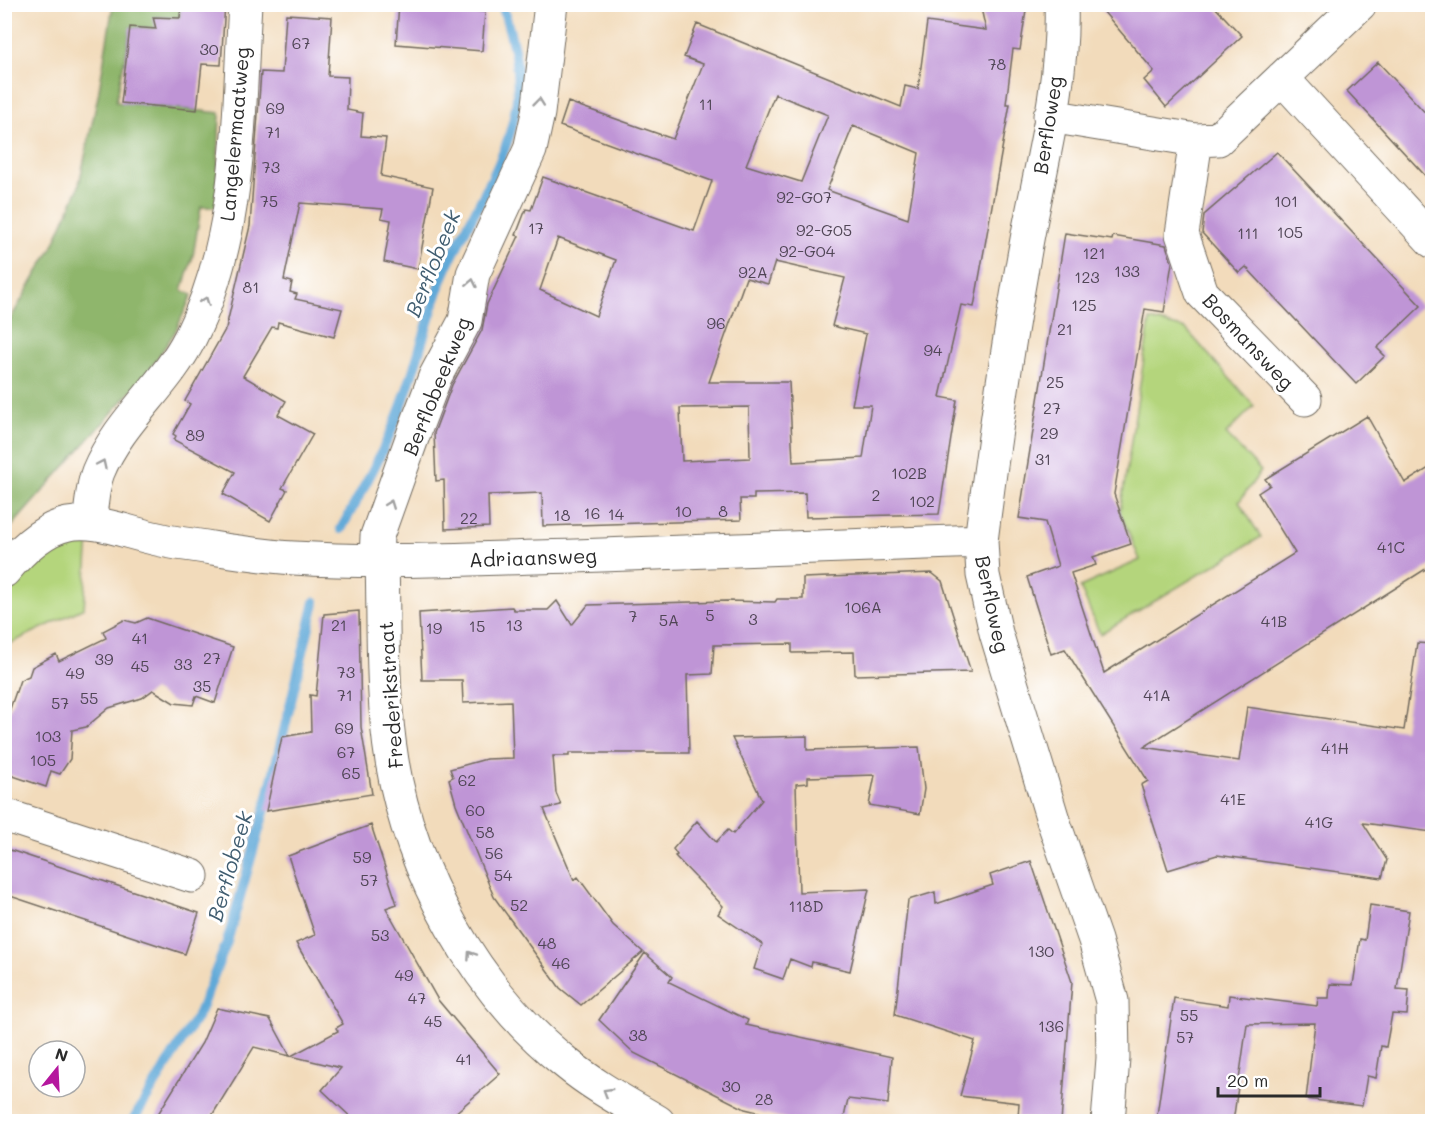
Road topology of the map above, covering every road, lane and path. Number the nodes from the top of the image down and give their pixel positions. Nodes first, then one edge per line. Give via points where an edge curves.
1 (245, 4) edge
2 (551, 4) edge
3 (1061, 4) edge
4 (1360, 4) edge
5 (1282, 78) junction
6 (1050, 116) junction
7 (1196, 140) junction
8 (1432, 241) edge
9 (1305, 399) dead end
10 (89, 521) junction
11 (981, 541) junction
12 (379, 561) junction
13 (4, 571) edge
14 (4, 814) edge
15 (192, 876) dead end
16 (658, 1122) edge
17 (1108, 1122) edge

10 -> 1 street, Langelermaatweg via 97,475 110,447 171,371 190,338 219,259 234,185
12 -> 2 street, Berflobeekweg via 378,537 416,427 435,377 465,321 473,274 530,150
3 - 6 street, Berfloweg via 1062,33
4 - 5 street
5 - 7 street via 1218,139
5 - 8 street
6 - 7 street
6 - 11 street, Berfloweg via 1019,282
7 - 9 street, Bosmansweg via 1182,234 1202,293
10 - 12 street, Adriaansweg via 163,541 292,558
10 - 13 street via 48,531 21,551
11 - 12 street, Adriaansweg
11 - 17 street, Berfloweg via 983,575 996,633 1112,1001
16 -> 12 street, Frederikstraat via 591,1082 563,1061 524,1022 492,985 437,900 402,810 392,760
14 - 15 street

